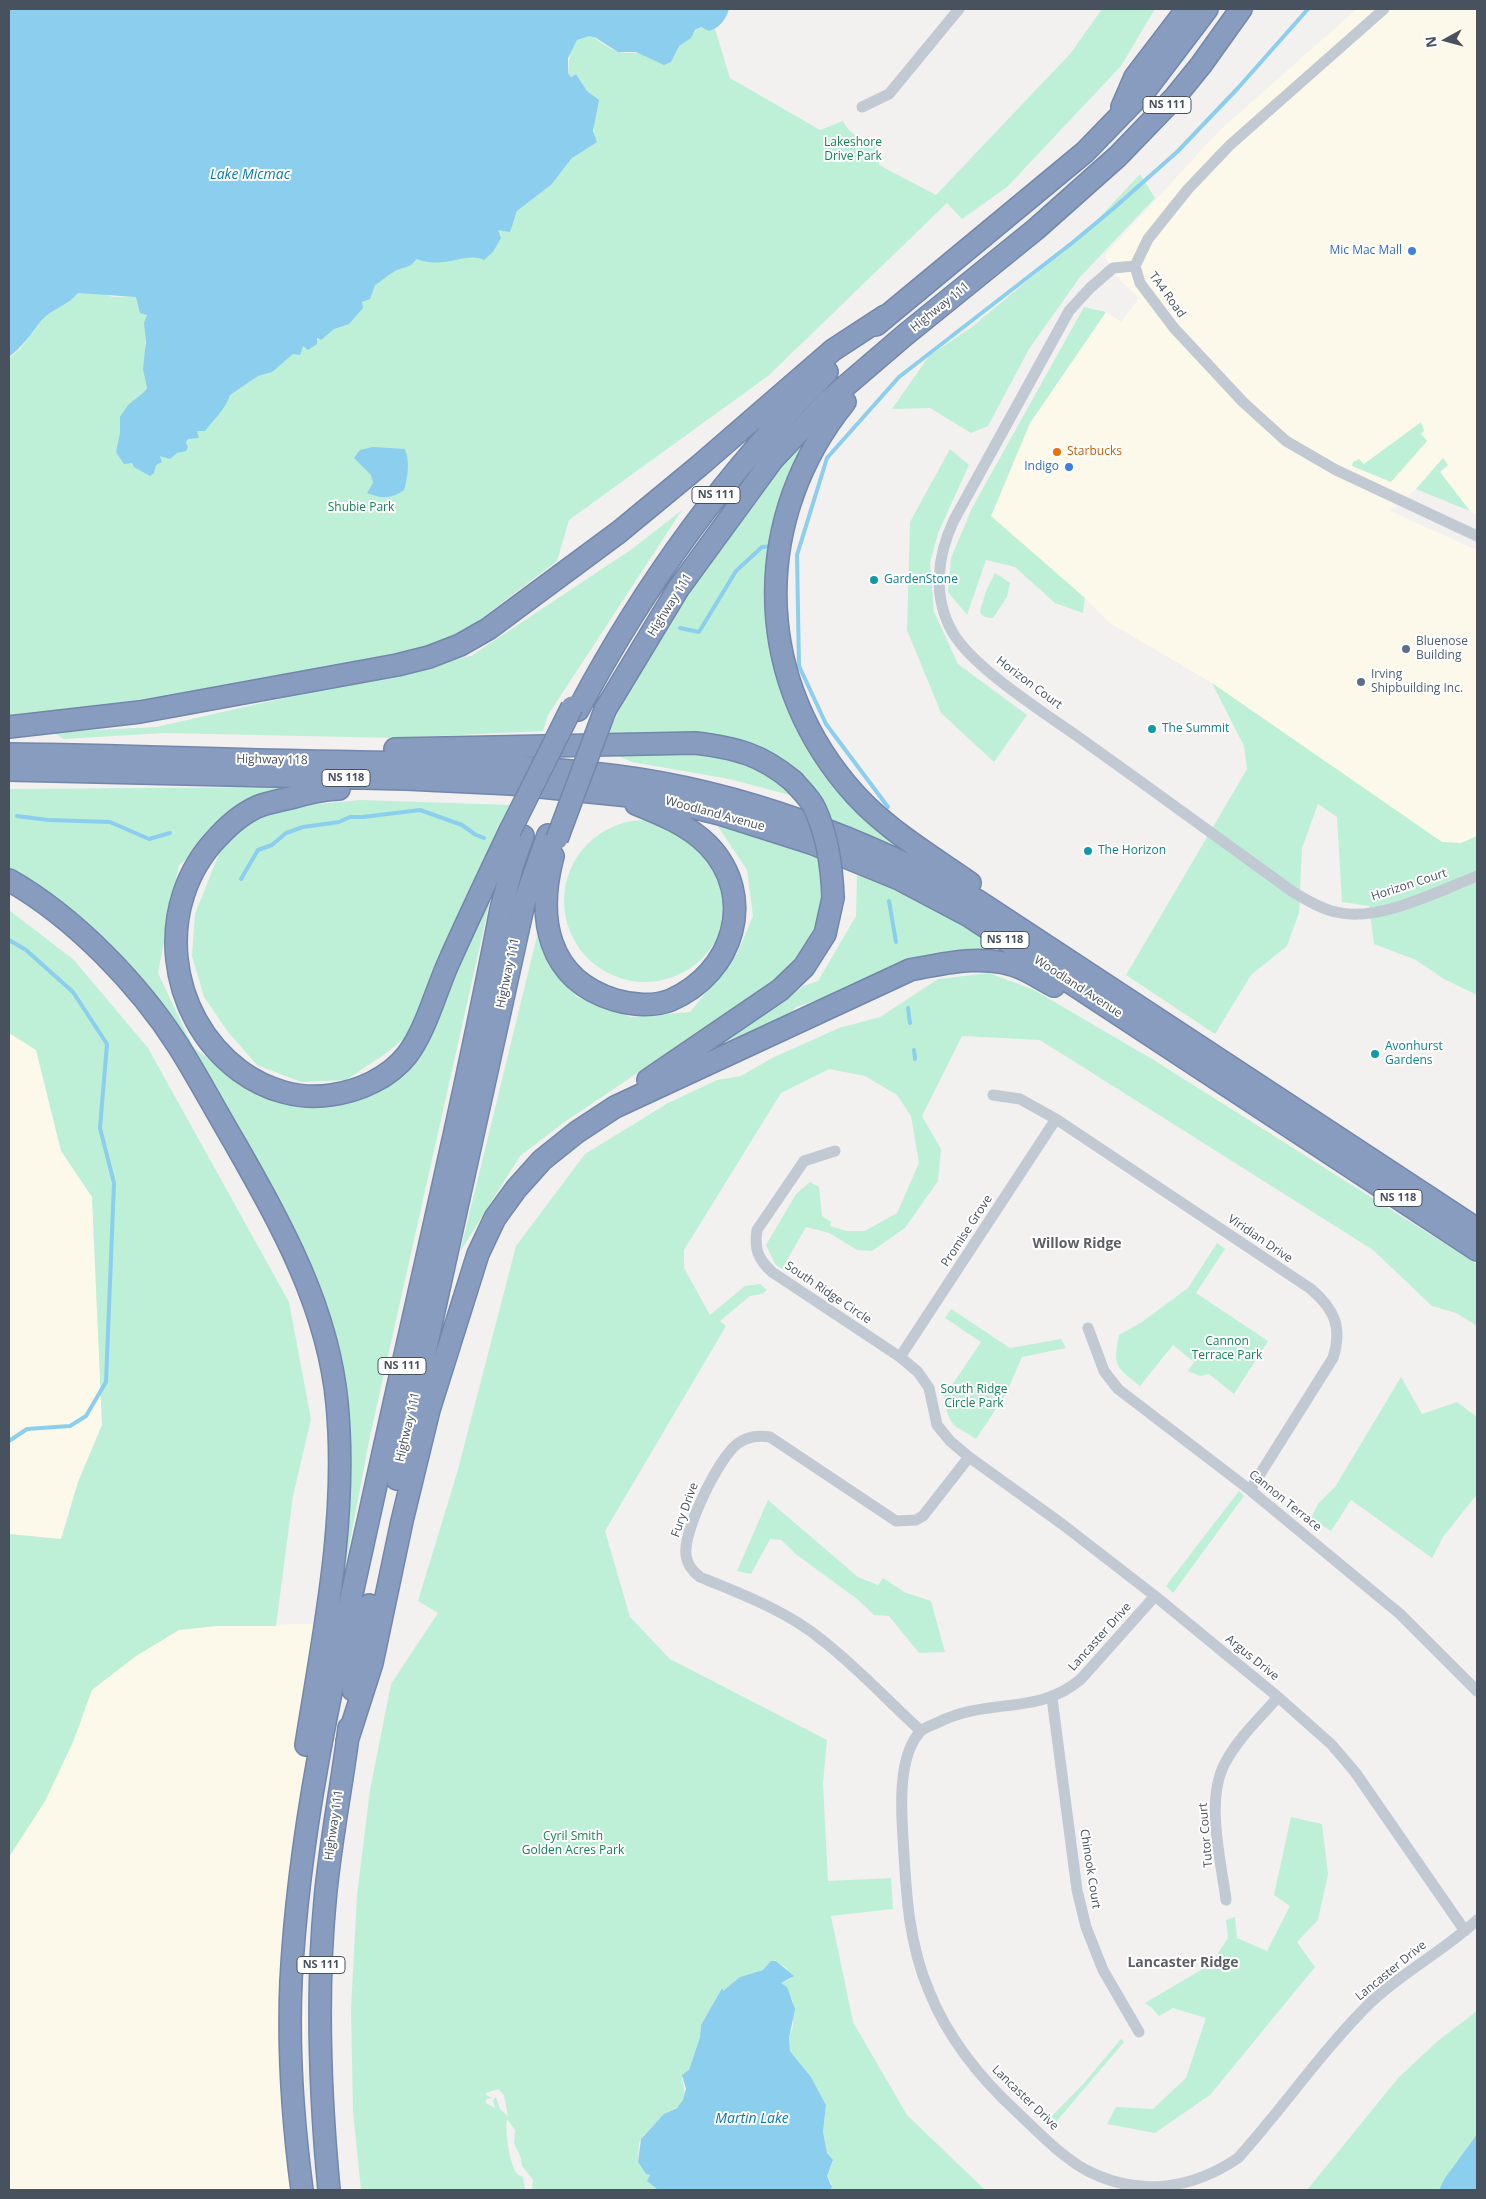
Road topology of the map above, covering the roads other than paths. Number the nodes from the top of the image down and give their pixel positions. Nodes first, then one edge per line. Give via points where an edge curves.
1 (959, 9) edge
2 (1187, 9) edge
3 (1207, 9) edge
4 (1241, 9) edge
5 (1384, 9) edge
6 (862, 107) dead end
7 (1115, 123) junction
8 (1135, 266) junction
9 (885, 316) junction
10 (905, 335) junction
11 (1477, 536) edge
12 (9, 727) edge
13 (9, 754) edge
14 (258, 760) junction
15 (9, 770) edge
16 (181, 774) junction
17 (9, 778) edge
18 (589, 782) junction
19 (511, 784) junction
20 (615, 795) junction
21 (516, 834) junction
22 (552, 837) junction
23 (1477, 876) edge
24 (9, 880) edge
25 (1084, 970) junction
26 (993, 1095) dead end
27 (615, 1107) junction
28 (1056, 1119) junction
29 (1319, 1147) junction
30 (835, 1151) dead end
31 (1477, 1229) edge
32 (1477, 1250) edge
33 (1088, 1328) dead end
34 (900, 1357) junction
35 (969, 1457) junction
36 (1250, 1490) junction
37 (1155, 1596) junction
38 (1477, 1691) edge
39 (1278, 1697) junction
40 (1052, 1698) junction
41 (921, 1731) junction
42 (347, 1741) junction
43 (297, 1899) junction
44 (1226, 1900) dead end
45 (1477, 1920) edge
46 (1477, 1930) edge
47 (1465, 1931) junction
48 (1139, 2032) dead end
49 (302, 2190) edge
50 (329, 2190) edge

1 - 6 street via 889,94
2 - 7 highway via 1134,78
3 - 7 highway, Highway 111 / NS 111 via 1171,58
4 - 10 highway, Highway 111 / NS 111 via 1202,65 1118,156 1036,229
5 - 8 street, TA4 Road via 1230,144 1167,214 1148,239
7 - 9 highway, Highway 111 / NS 111 via 1044,188
8 - 11 street, TA4 Road via 1140,283 1174,328 1243,402 1286,440 1336,470
8 - 23 street, Horizon Court via 1113,268 1069,310 954,520 940,559 939,581 946,620 975,659 1039,709 1293,892 1316,905 1336,913 1375,912
9 - 12 highway via 833,350 619,532 488,629 460,645 397,665 149,710
9 - 21 highway, Highway 111 / NS 111 via 794,405 721,488 658,574 578,706
10 - 22 highway, Highway 111 / NS 111, bridge via 828,401 773,459 678,589 577,762
10 - 25 highway via 824,427 790,498 779,540 776,574 778,630 787,675 812,736 831,766 862,801 912,844 1036,928
13 - 14 highway, Highway 118 / NS 118
14 - 18 highway, Highway 118 / NS 118 via 530,767
14 - 27 highway, bridge via 325,750 695,743 730,747 757,756 793,781 815,809 826,838 833,898 825,934 804,967 780,990 646,1081
15 - 16 highway, Highway 118 / NS 118
16 - 17 highway via 105,781
16 - 19 highway, Highway 118 / NS 118
18 - 19 highway, Highway 118 / NS 118
18 - 20 highway, Woodland Avenue / NS 118
18 - 25 highway, Woodland Avenue / NS 118 via 661,783 771,811 861,844 978,901
19 - 21 highway via 327,789 260,805 230,824 205,851 186,884 176,920 176,963 184,998 203,1034 226,1061 254,1081 287,1094 319,1097 353,1092 382,1076 407,1055
20 - 22 highway via 654,811 694,834 708,846 728,874 734,894 732,930 718,963 706,979 669,1001 646,1005 605,997 573,976 559,959 549,938 545,910
20 - 29 highway, Woodland Avenue / NS 118 via 659,799 758,825 899,879 969,916
21 - 43 highway, Highway 111 / NS 111 via 335,1674 308,1818
22 - 42 highway, Highway 111 / NS 111 via 524,903 357,1659
24 - 43 highway via 68,922 112,963 153,1010 278,1218 306,1280 320,1324 337,1401 340,1507 295,1816
25 - 31 highway, Woodland Avenue / NS 118
26 - 28 street, Viridian Drive via 1020,1099
27 - 29 highway via 910,970 942,963 987,961 1030,973 1191,1073
27 - 42 highway via 542,1160 516,1188 495,1218 478,1254 429,1410 372,1663
28 - 34 street, Promise Grove
28 - 36 street, Viridian Drive via 1311,1289 1333,1313 1337,1336 1333,1358
29 - 32 highway, Woodland Avenue / NS 118
30 - 34 street, South Ridge Circle via 804,1161 757,1230 757,1254 772,1272
33 - 36 street, Cannon Terrace via 1104,1372 1118,1389
34 - 35 street, South Ridge Circle via 918,1372 929,1388 942,1432
35 - 37 street, Argus Drive
35 - 41 street, Fury Drive via 923,1516 916,1520 896,1521 770,1437 751,1437 728,1452 705,1492 687,1540 686,1553 692,1571 801,1624 823,1640
36 - 38 street, Cannon Terrace via 1400,1614
37 - 39 street, Argus Drive
37 - 40 street, Lancaster Drive via 1081,1679
39 - 44 street, Tutor Court via 1234,1748 1218,1781 1215,1809
39 - 47 street, Argus Drive via 1331,1744 1355,1772
40 - 41 street, Lancaster Drive via 968,1710
40 - 48 street, Chinook Court via 1077,1890 1086,1927 1103,1970
41 - 47 street, Lancaster Drive via 912,1744 905,1767 902,1817 909,1919 916,1958 929,1992 946,2027 995,2092 1073,2161 1102,2176 1123,2183 1160,2187 1199,2180 1224,2168 1238,2158 1371,2003 1411,1969
42 - 50 highway, Highway 111 / NS 111 via 324,1901 320,1985 321,2074
43 - 49 highway, Highway 111 / NS 111 via 291,1984 292,2049
45 - 47 street, Lancaster Drive
46 - 47 street

